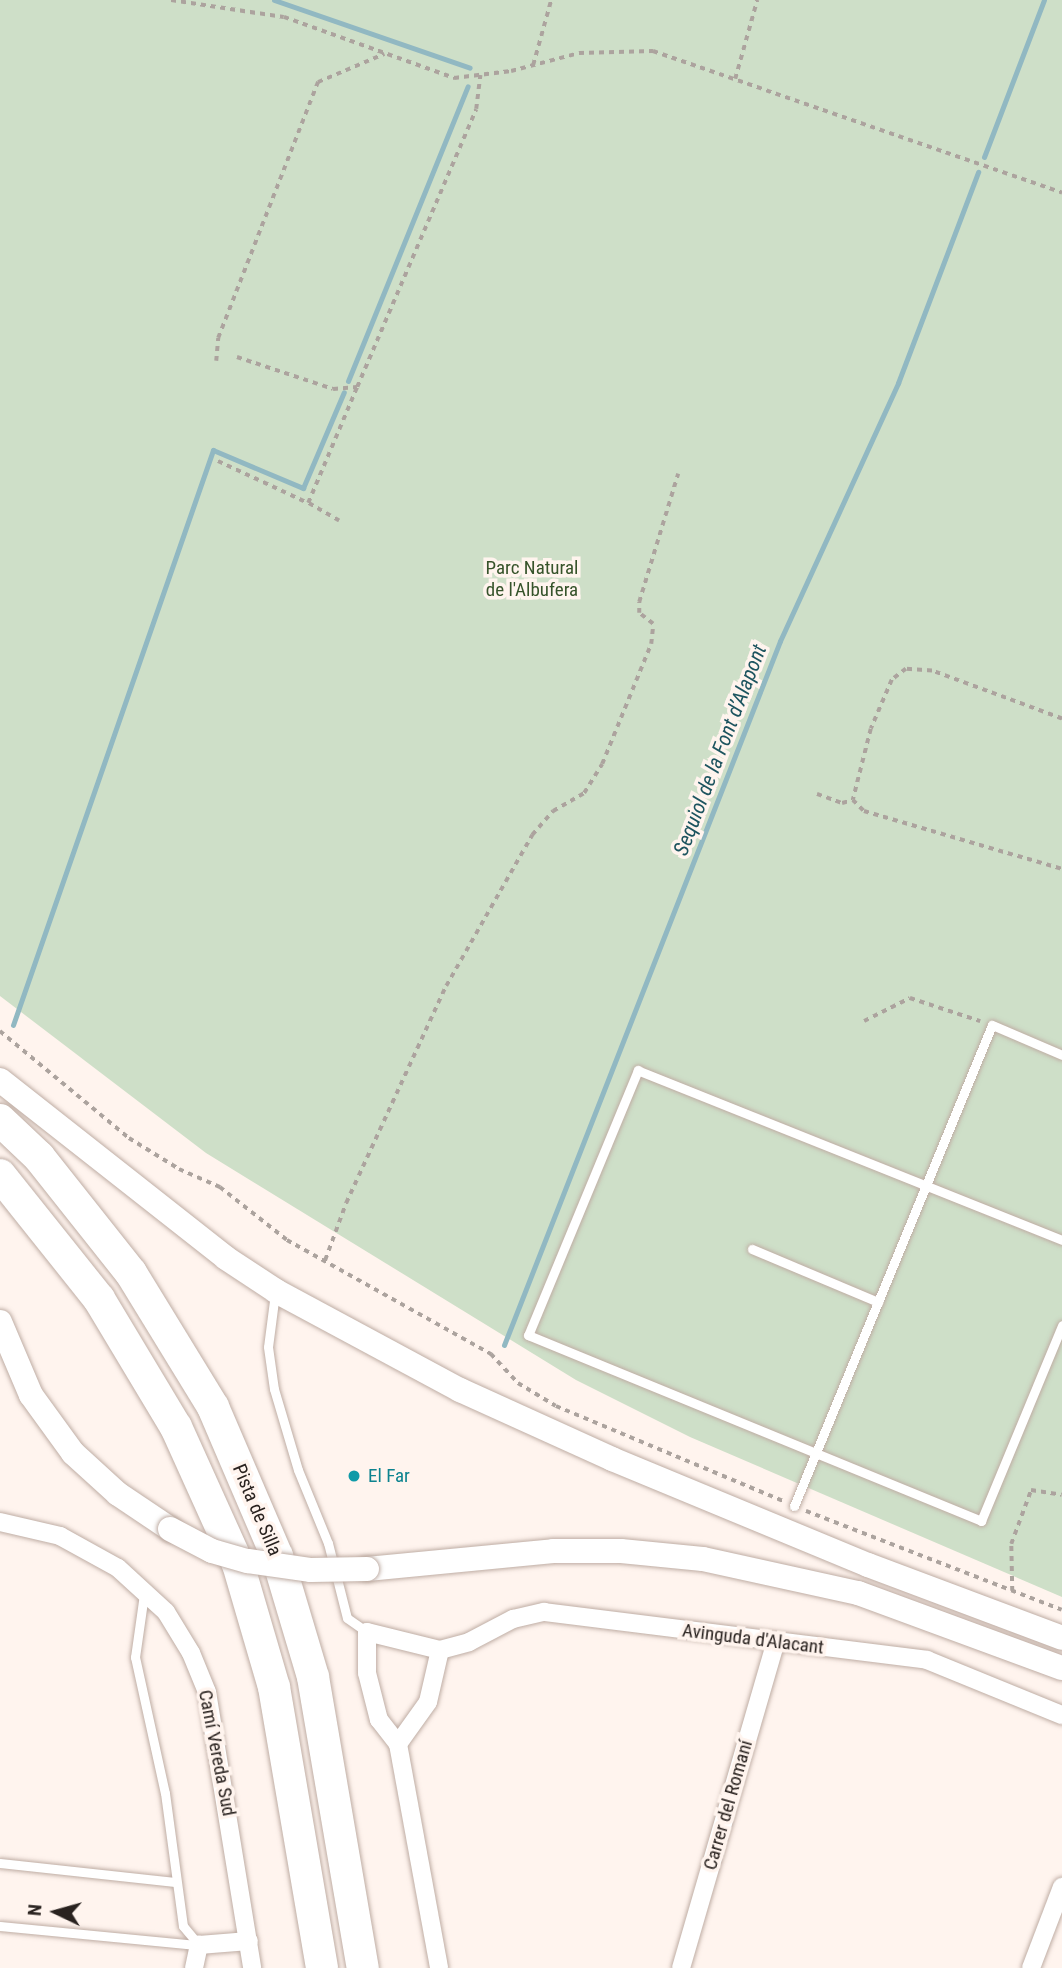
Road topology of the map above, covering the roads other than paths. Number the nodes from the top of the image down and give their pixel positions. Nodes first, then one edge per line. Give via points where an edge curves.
1 (1062, 1055) edge
2 (0, 1080) edge
3 (0, 1120) edge
4 (0, 1175) edge
5 (926, 1185) junction
6 (1062, 1240) edge
7 (752, 1250) dead end
8 (276, 1291) junction
9 (878, 1302) junction
10 (0, 1322) edge
11 (1062, 1325) edge
12 (816, 1453) junction
13 (794, 1506) road end
14 (0, 1522) edge
15 (145, 1592) junction
16 (367, 1632) junction
17 (1062, 1638) edge
18 (776, 1642) junction
19 (440, 1650) junction
20 (1062, 1668) edge
21 (1062, 1715) edge
22 (398, 1744) junction
23 (0, 1863) edge
24 (175, 1882) junction
25 (1062, 1887) edge
26 (0, 1926) edge
27 (249, 1941) junction
28 (199, 1945) junction
29 (194, 1968) edge
30 (252, 1968) edge
31 (322, 1968) edge
32 (363, 1968) edge
33 (439, 1968) edge
34 (681, 1968) edge
35 (1031, 1968) edge

1 - 5 lane via 992,1025
2 - 8 main road via 226,1258
3 - 32 highway, Pista de Silla via 39,1157 131,1273 213,1407 278,1556 313,1677
4 - 31 highway, Pista de Silla via 99,1299 176,1427 238,1564 274,1687
5 - 6 lane
5 - 9 lane
5 - 12 lane via 638,1070 528,1335
7 - 9 lane
8 - 16 lane via 268,1348 274,1389 298,1470 328,1543 348,1618
8 - 17 main road via 460,1390 612,1460
9 - 12 lane
10 - 20 main road, bridge via 31,1395 73,1453 118,1494 212,1551 311,1570 554,1551 621,1551 739,1565 858,1593
11 - 12 lane via 981,1521
12 - 13 lane
14 - 15 street, Camí Vereda Sud via 60,1536 118,1568
15 - 24 lane via 135,1657 165,1793
15 - 27 street, Camí Vereda Sud via 166,1612 191,1653 207,1692
16 - 19 street
16 - 22 street via 367,1673 379,1720
18 - 19 street, Avinguda d'Alacant via 544,1612 513,1619 469,1642
18 - 21 street, Avinguda d'Alacant via 927,1660
18 - 34 street, Carrer del Romaní
19 - 22 street via 428,1702
22 - 33 street
23 - 24 lane
24 - 28 lane via 183,1926
25 - 35 street
26 - 28 lane
27 - 28 street
27 - 30 street, Camí Vereda Sud
28 - 29 street

